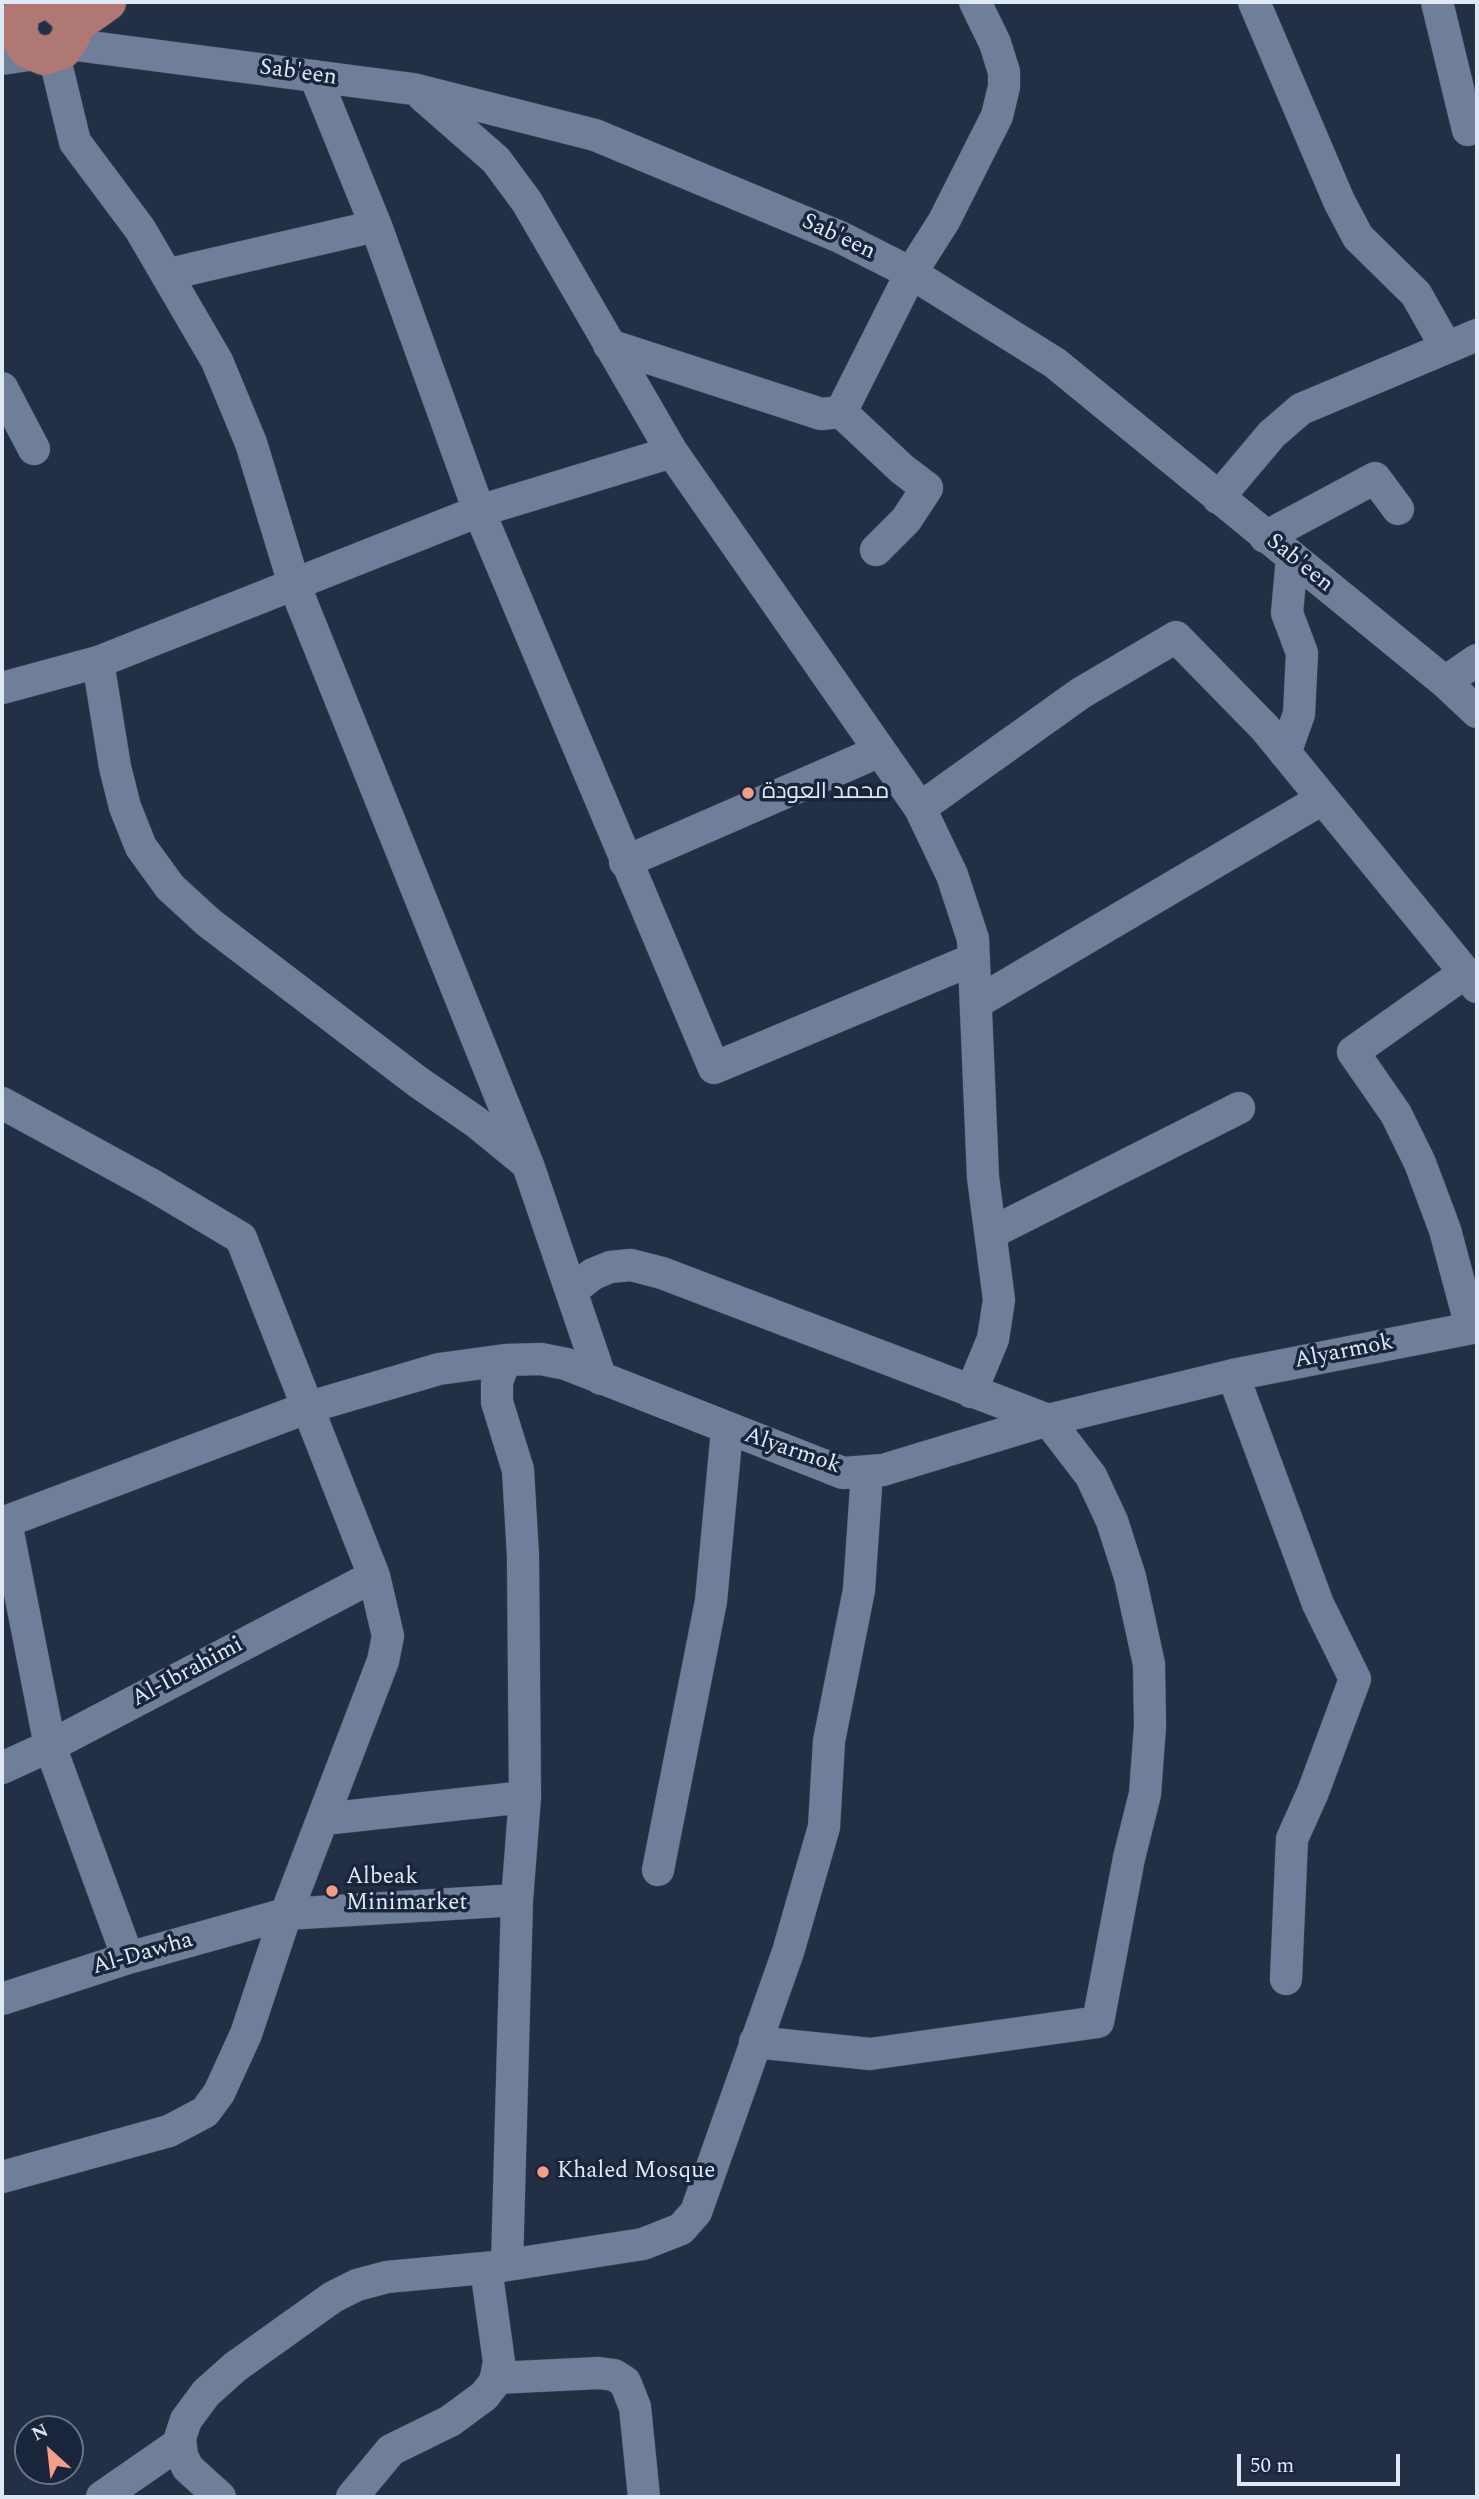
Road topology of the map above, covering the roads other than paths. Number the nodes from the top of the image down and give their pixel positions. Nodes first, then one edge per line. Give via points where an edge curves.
1 (107, 2) edge
2 (975, 2) edge
3 (1254, 2) edge
4 (1437, 2) edge
5 (36, 28) edge
6 (315, 76) junction
7 (413, 89) junction
8 (1468, 130) dead end
9 (376, 226) junction
10 (911, 273) junction
11 (169, 274) junction
12 (1477, 335) edge
13 (609, 345) junction
14 (1446, 347) junction
15 (2, 388) edge
16 (841, 412) junction
17 (34, 449) dead end
18 (672, 452) junction
19 (1218, 498) junction
20 (1398, 509) dead end
21 (480, 511) junction
22 (1265, 537) junction
23 (876, 551) dead end
24 (1292, 558) junction
25 (294, 584) junction
26 (1477, 660) edge
27 (98, 662) junction
28 (1445, 682) junction
29 (2, 688) edge
30 (1477, 712) edge
31 (880, 751) junction
32 (1285, 752) junction
33 (1322, 799) junction
34 (920, 808) junction
35 (625, 862) junction
36 (974, 959) junction
37 (1471, 979) edge
38 (976, 1003) junction
39 (1239, 1108) dead end
40 (6, 1113) edge
41 (528, 1165) junction
42 (991, 1233) junction
43 (571, 1291) junction
44 (1474, 1327) edge
45 (505, 1360) junction
46 (1233, 1375) junction
47 (601, 1378) junction
48 (971, 1392) junction
49 (306, 1408) junction
50 (1048, 1420) junction
51 (727, 1430) junction
52 (867, 1472) junction
53 (4, 1523) edge
54 (374, 1576) junction
55 (50, 1746) junction
56 (2, 1768) edge
57 (525, 1797) junction
58 (324, 1819) junction
59 (659, 1870) dead end
60 (517, 1900) junction
61 (286, 1914) junction
62 (128, 1958) junction
63 (1286, 1979) dead end
64 (2, 1998) edge
65 (755, 2042) junction
66 (2, 2177) edge
67 (496, 2266) junction
68 (496, 2378) junction
69 (180, 2443) junction
70 (102, 2497) edge
71 (220, 2497) edge
72 (352, 2497) edge
73 (644, 2497) edge

1 - 5 main road
2 - 10 street via 1000,57 1002,102 944,221
3 - 14 street via 1339,201 1359,237 1416,294
4 - 8 street
5 - 6 street, Sab'een
5 - 11 street via 75,142
6 - 7 street, Sab'een
6 - 9 street
7 - 10 street, Sab'een via 595,135 840,237
7 - 13 street via 496,160 527,202
9 - 11 street
9 - 21 street
10 - 16 street
10 - 19 street, Sab'een via 1055,363
11 - 25 street via 217,362 251,443
12 - 14 street
13 - 16 street via 821,414
13 - 18 street
14 - 19 street via 1301,409 1272,434
15 - 17 street
16 - 23 street via 927,488 906,520
18 - 21 street
18 - 31 street
19 - 22 street, Sab'een
20 - 22 street via 1375,478
21 - 25 street
21 - 35 street
22 - 24 street, Sab'een
24 - 28 street, Sab'een
24 - 32 street via 1287,613 1302,653 1299,714
25 - 27 street
25 - 41 street
26 - 28 street
27 - 29 street
27 - 41 street via 125,807 141,847 170,887 208,922
28 - 30 street, Sab'een
31 - 34 street
31 - 35 street
32 - 33 street
32 - 34 street via 1176,637 1081,693
33 - 37 street
33 - 38 street
34 - 36 street via 952,875 973,939
35 - 36 street via 714,1068
36 - 38 street
37 - 44 street via 1353,1052 1396,1114 1420,1163
38 - 42 street via 983,1177
39 - 42 street
40 - 49 street via 152,1185 241,1238
41 - 43 street
42 - 48 street via 998,1321
43 - 47 street
43 - 48 street via 593,1274 631,1265
44 - 46 street, Alyarmok
45 - 47 street, Alyarmok via 541,1359
45 - 49 street, Alyarmok via 439,1370
45 - 57 street via 497,1382 497,1402 518,1470
46 - 50 street, Alyarmok
46 - 63 street via 1318,1604 1355,1679 1292,1839
47 - 51 street, Alyarmok
48 - 50 street
49 - 53 street, Alyarmok
49 - 54 street
50 - 52 street, Alyarmok
50 - 65 street via 1091,1476 1112,1521 1149,1664 1145,1794 1098,2022 870,2054
51 - 52 street, Alyarmok via 843,1473
51 - 59 street via 711,1601
52 - 65 street via 859,1590 829,1741 824,1827 788,1952
53 - 55 street
54 - 55 street, Al-Ibrahimi
54 - 58 street via 388,1636 383,1661
55 - 56 street, Al-Ibrahimi
55 - 62 street
57 - 58 street
57 - 60 street
58 - 61 street
60 - 61 street, Al-Dawha
60 - 67 street
61 - 62 street, Al-Dawha
61 - 66 street via 246,2034 219,2093 205,2112 169,2131
62 - 64 street, Al-Dawha
65 - 67 street via 703,2197 688,2223 643,2244
67 - 68 street
67 - 69 street via 387,2277 333,2297 206,2393 186,2420
68 - 72 street via 484,2396 450,2421 391,2450
68 - 73 street via 599,2373 625,2382 635,2407
69 - 70 street
69 - 71 street via 188,2468

